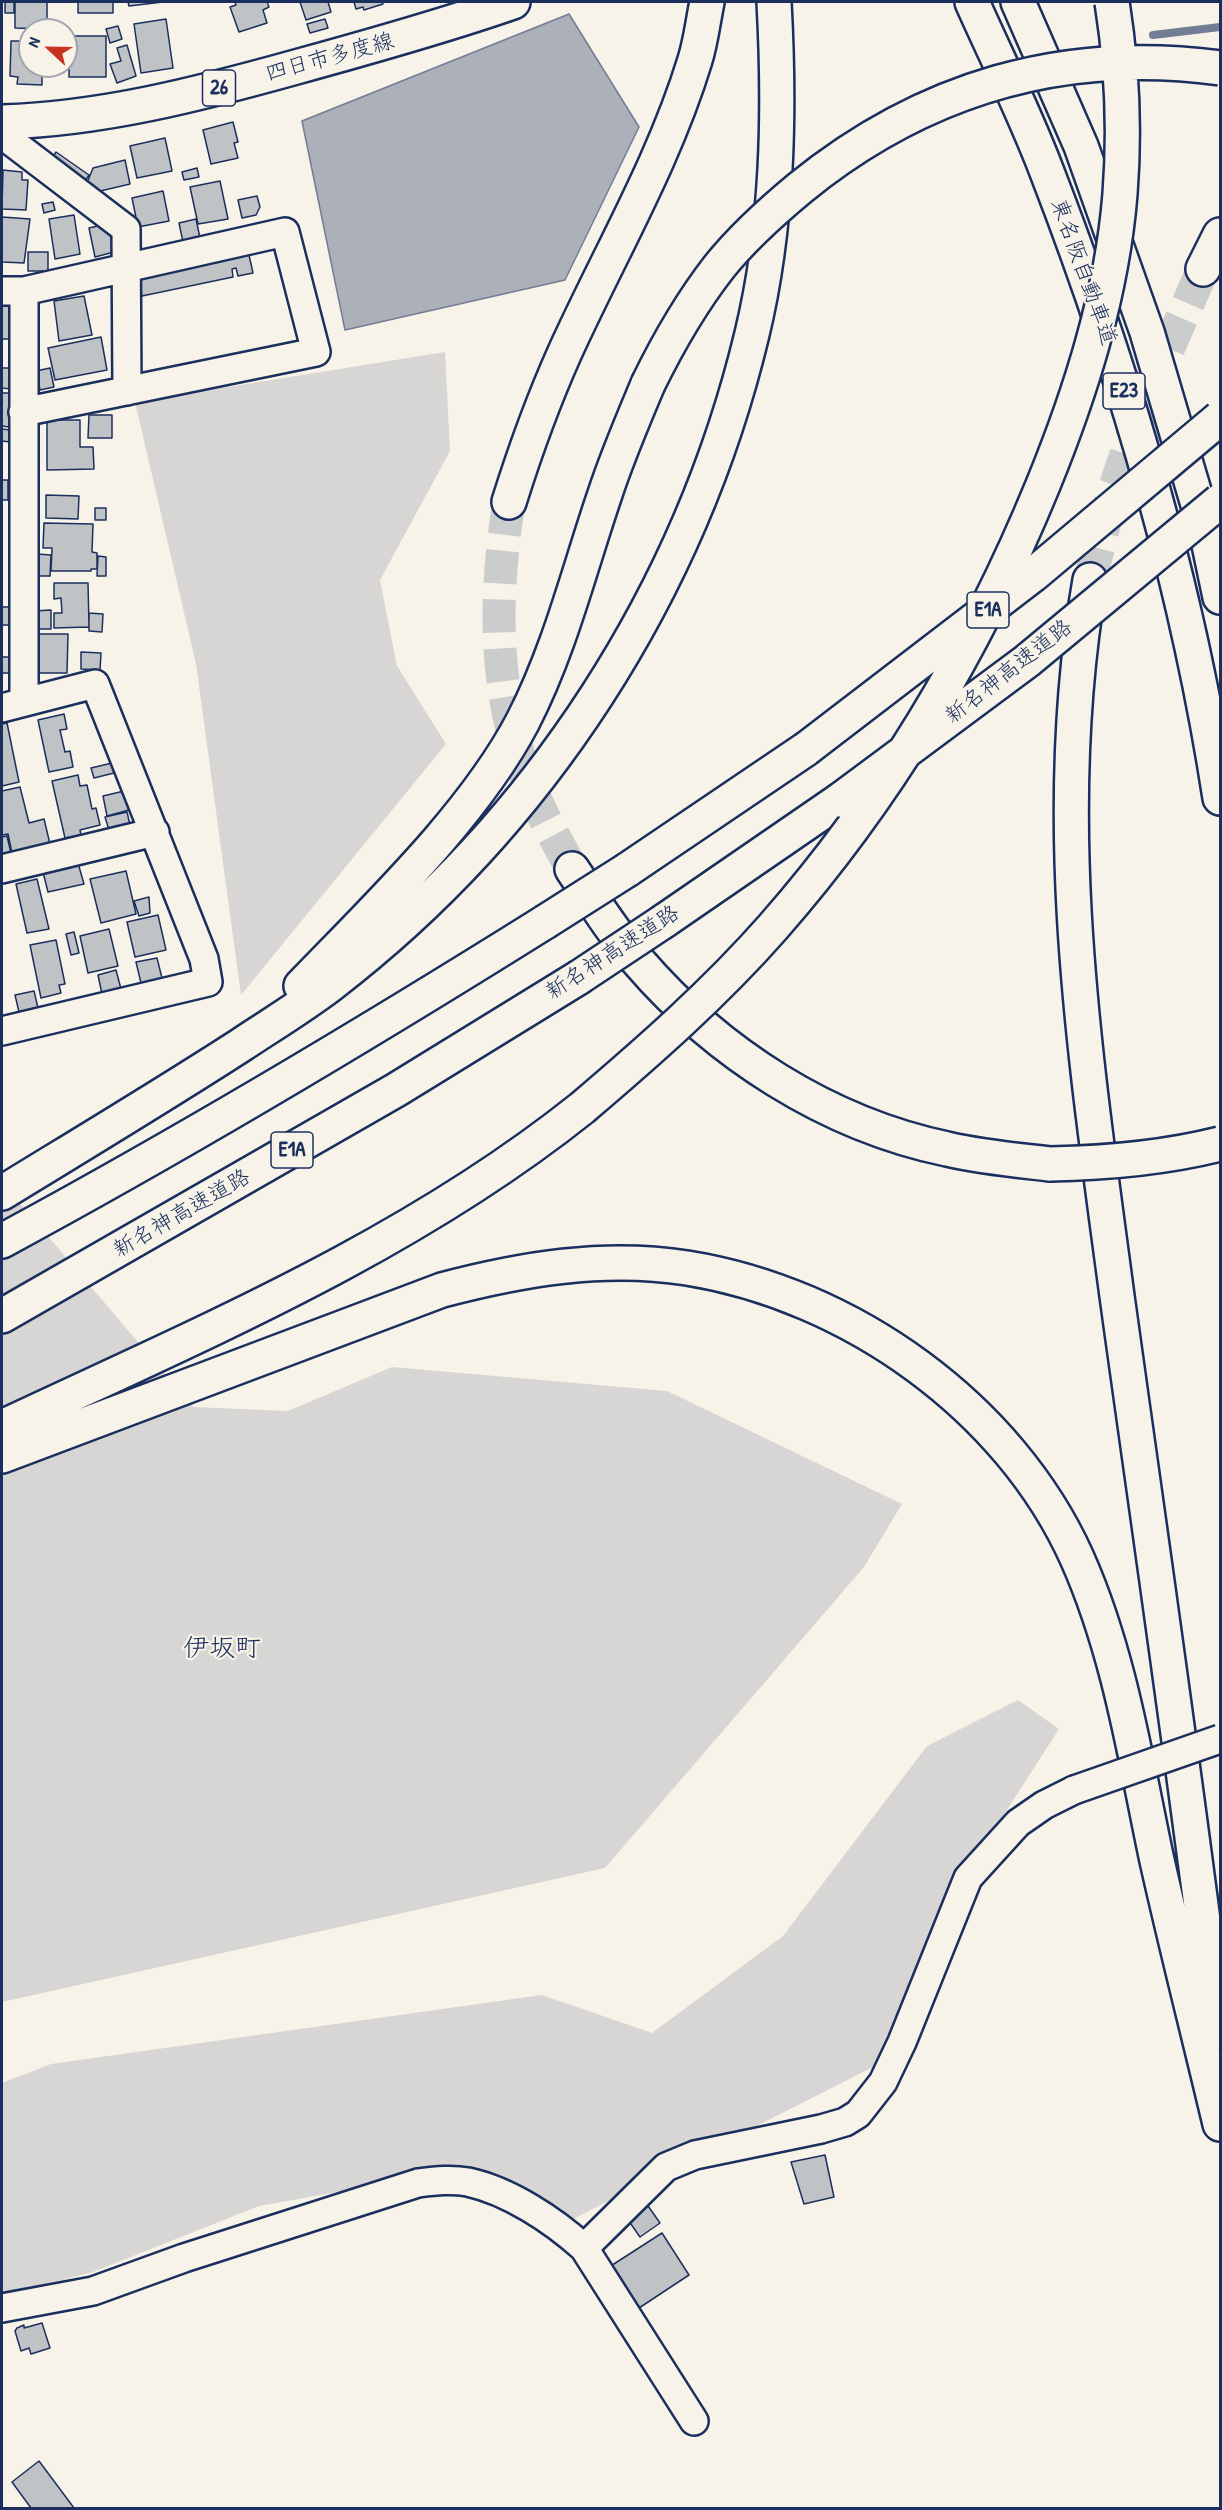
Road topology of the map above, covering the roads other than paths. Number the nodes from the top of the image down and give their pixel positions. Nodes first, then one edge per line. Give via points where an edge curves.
1 (513, 2) edge
2 (707, 2) edge
3 (774, 2) edge
4 (972, 2) edge
5 (1018, 2) edge
6 (1112, 2) edge
7 (1221, 68) edge
8 (2, 122) edge
9 (2, 129) edge
10 (1221, 235) edge
11 (126, 267) junction
12 (1203, 269) tunnel mouth
13 (13, 291) edge
14 (127, 391) junction
15 (23, 412) junction
16 (1221, 418) edge
17 (1221, 501) edge
18 (509, 502) tunnel mouth
19 (1090, 580) tunnel mouth
20 (1221, 597) edge
21 (13, 705) edge
22 (1221, 798) edge
23 (155, 832) junction
24 (2, 869) edge
25 (572, 869) tunnel mouth
26 (2, 1030) edge
27 (212, 1064) junction
28 (1221, 1144) edge
29 (2, 1192) edge
30 (2, 1242) edge
31 (2, 1316) edge
32 (2, 1427) edge
33 (2, 1456) edge
34 (1221, 1738) edge
35 (1221, 2063) edge
36 (1221, 2124) edge
37 (584, 2248) junction
38 (2, 2308) edge
39 (694, 2421) dead end

1 - 8 main road, 四日市多度線 / 26 via 432,30 194,95 86,114
2 - 18 main road via 696,58 676,116 565,352 525,448
3 - 27 main road via 776,170 752,332 711,468 652,602 575,730 524,798 428,901 328,987
4 - 22 main road, 東名阪自動車道 / E23 via 1047,171 1117,368 1172,558
5 - 20 main road, 東名阪自動車道 / E23 via 1082,146 1147,332 1207,535
6 - 32 main road, bridge via 1119,44 1123,121 1120,196 1106,282 1086,367 1061,442 998,586 960,661 920,730 824,866 772,928 660,1041 543,1139 473,1188 382,1243 283,1295
7 - 27 main road, bridge via 1134,62 1077,65 1024,74 971,90 856,145 758,223 719,267 688,312 648,384 605,493 545,673 522,722 483,782 437,840 293,994
9 - 11 street via 8,139 126,229
10 - 12 main road
11 - 13 street
11 - 14 street
11 - 14 street via 285,232 316,352
13 - 15 street
14 - 15 street
15 - 21 street
16 - 30 main road, E1A, bridge via 1033,575 806,749 627,870 356,1040
17 - 31 main road, 新名神高速道路 / E1A, bridge via 1027,661 840,800 579,978 396,1090
19 - 35 main road via 1079,640 1071,746 1074,926 1092,1114
21 - 23 street via 95,684
23 - 24 street
23 - 26 street via 204,959 208,982
25 - 28 main road, bridge via 637,960 671,996 729,1047 799,1093 846,1116 945,1149 1050,1164 1138,1159
27 - 29 main road
33 - 36 main road via 442,1290 539,1269 590,1263 637,1264 736,1278 783,1294 883,1343 965,1404 1008,1449 1045,1502 1076,1557 1122,1694 1160,1875
34 - 37 street, bridge via 1074,1790 1018,1823 968,1878 902,2042 883,2082 858,2114 822,2129 694,2155 666,2167
37 - 38 street via 525,2207 490,2189 442,2180 354,2202 93,2291
37 - 39 street

